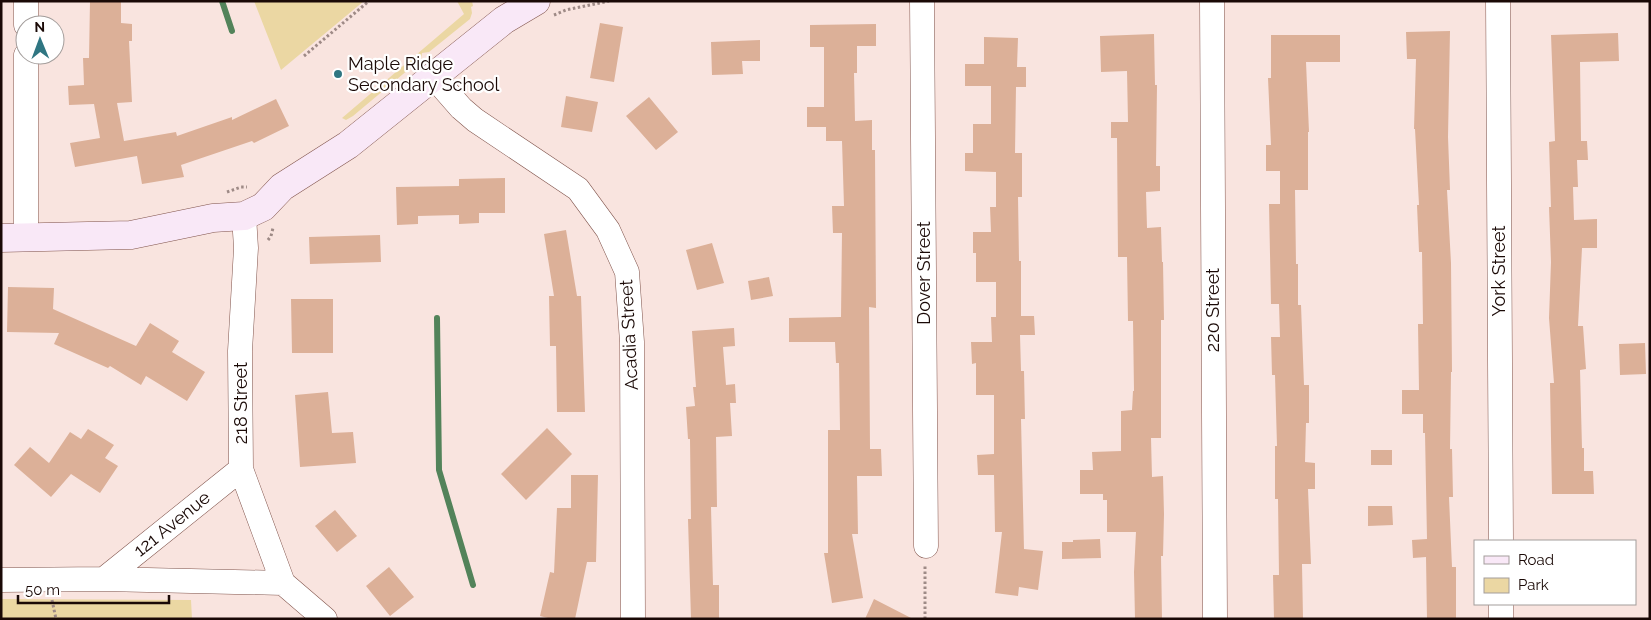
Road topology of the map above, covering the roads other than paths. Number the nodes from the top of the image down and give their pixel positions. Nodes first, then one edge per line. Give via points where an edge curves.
1 (26, 1) edge
2 (922, 1) edge
3 (1212, 1) edge
4 (1498, 1) edge
5 (544, 9) edge
6 (26, 15) edge
7 (25, 65) edge
8 (433, 76) junction
9 (244, 216) junction
10 (13, 238) edge
11 (241, 469) junction
12 (1501, 540) edge
13 (926, 546) road end
14 (104, 578) junction
15 (1, 580) edge
16 (283, 583) junction
17 (1501, 605) edge
18 (325, 619) edge
19 (634, 619) edge
20 (1215, 619) edge
21 (1501, 619) edge

1 - 6 street
2 - 13 street, Dover Street
3 - 20 street, 220 Street
4 - 12 street, York Street
5 - 8 street via 504,20
7 - 10 street
8 - 9 street via 348,145 282,187 263,207
8 - 19 street, Acadia Street via 475,120 578,189 608,230 627,272 632,342
9 - 10 street via 213,218 131,235
9 - 11 street, 218 Street
11 - 14 street, 121 Avenue
11 - 16 street, 218 Street
14 - 15 street, 121 Avenue
14 - 16 street, 121 Avenue
16 - 18 street
17 - 21 street

